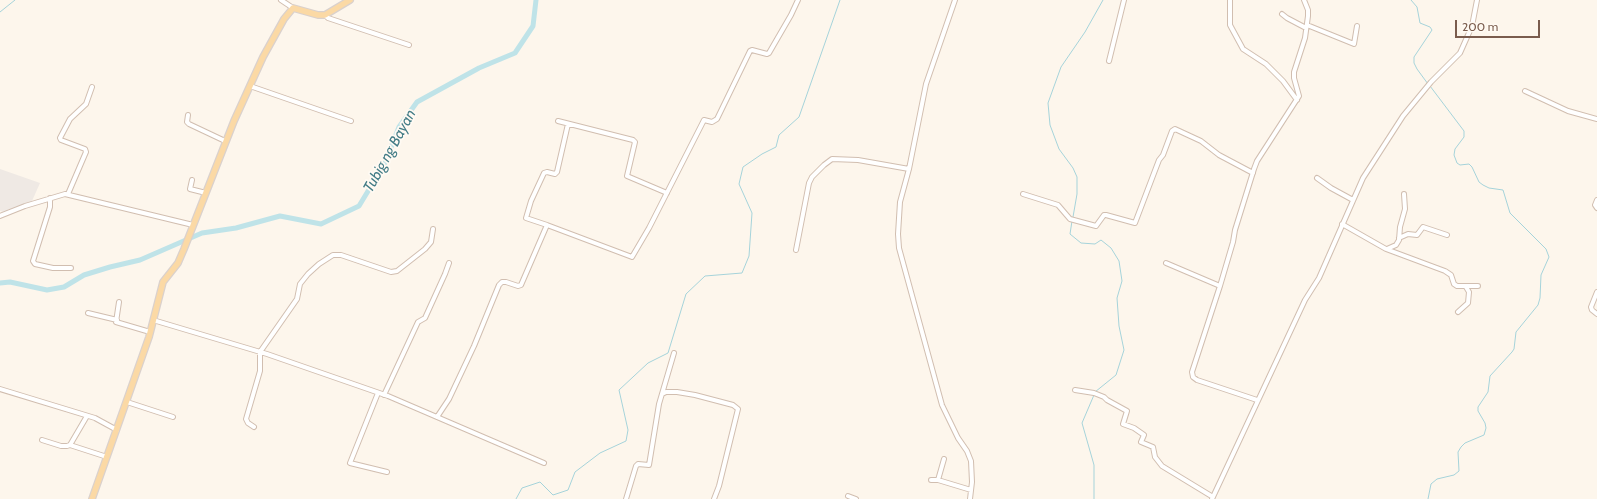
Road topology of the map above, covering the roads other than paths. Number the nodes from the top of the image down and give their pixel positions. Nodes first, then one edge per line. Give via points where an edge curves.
1 (281, 0) edge
2 (350, 0) edge
3 (798, 0) edge
4 (955, 0) edge
5 (1124, 0) edge
6 (1230, 0) edge
7 (1304, 0) edge
8 (1477, 0) edge
9 (292, 8) junction
10 (1282, 14) dead end
11 (325, 15) junction
12 (1357, 26) dead end
13 (1306, 27) junction
14 (409, 45) dead end
15 (1109, 61) dead end
16 (250, 86) junction
17 (92, 87) dead end
18 (1525, 92) dead end
19 (1297, 100) junction
20 (188, 115) dead end
21 (1597, 119) edge
22 (351, 121) dead end
23 (558, 121) dead end
24 (568, 124) junction
25 (226, 141) junction
26 (909, 169) junction
27 (1252, 173) junction
28 (1318, 178) dead end
29 (192, 180) dead end
30 (206, 193) junction
31 (667, 193) junction
32 (68, 194) junction
33 (1024, 194) dead end
34 (1404, 194) dead end
35 (50, 198) junction
36 (1353, 200) junction
37 (1597, 200) edge
38 (1597, 208) edge
39 (0, 216) edge
40 (1342, 224) junction
41 (193, 225) junction
42 (547, 225) junction
43 (433, 229) dead end
44 (1447, 235) dead end
45 (1399, 238) junction
46 (1386, 249) junction
47 (796, 250) dead end
48 (449, 263) dead end
49 (1166, 263) dead end
50 (72, 268) dead end
51 (1220, 286) junction
52 (1478, 286) dead end
53 (1466, 287) junction
54 (1597, 292) edge
55 (119, 302) dead end
56 (1458, 312) dead end
57 (88, 313) dead end
58 (1597, 314) edge
59 (117, 320) junction
60 (153, 320) junction
61 (150, 332) junction
62 (260, 352) junction
63 (674, 353) dead end
64 (0, 389) edge
65 (1075, 390) dead end
66 (378, 393) junction
67 (662, 394) junction
68 (384, 395) junction
69 (1257, 400) junction
70 (126, 402) junction
71 (87, 416) junction
72 (173, 417) dead end
73 (437, 417) junction
74 (254, 427) dead end
75 (117, 430) junction
76 (42, 440) dead end
77 (70, 445) junction
78 (107, 457) junction
79 (944, 459) dead end
80 (544, 463) dead end
81 (387, 472) dead end
82 (931, 480) dead end
83 (938, 480) junction
84 (971, 490) junction
85 (848, 496) dead end
86 (1212, 498) edge
87 (92, 499) edge
88 (626, 499) edge
89 (714, 499) edge
90 (856, 499) edge
91 (970, 499) edge

1 - 9 street
2 - 11 main road
3 - 31 street via 769,52 764,54 752,50 747,53 716,119 712,122 704,120
4 - 26 street via 928,78
5 - 15 street
6 - 19 street via 1230,25 1243,49 1266,64
7 - 13 street via 1308,10
8 - 36 street via 1472,26 1460,53 1431,82 1403,116 1370,166
9 - 11 main road
9 - 16 main road via 264,55
10 - 13 street
11 - 14 street
12 - 13 street via 1354,44
13 - 19 street via 1294,72 1299,96
16 - 22 street
16 - 25 main road
17 - 32 street via 86,104 70,119 60,138 85,149 86,152
18 - 21 street via 1568,111
19 - 27 street
20 - 25 street via 189,124
23 - 24 street
24 - 31 street via 633,140 635,142 627,176
24 - 42 street via 557,172 544,173 526,218
25 - 30 main road
26 - 47 street via 858,160 832,159 809,183
26 - 84 street via 900,202 899,248 942,405 971,461
27 - 33 street via 1219,155 1201,141 1175,129 1159,160 1135,223 1104,215 1096,226 1070,219 1058,204
27 - 51 street
28 - 36 street
29 - 30 street via 190,189
30 - 41 main road
31 - 42 street via 632,257
32 - 35 street
32 - 41 street
34 - 45 street
35 - 39 street
35 - 50 street via 50,207 33,261 35,264 53,268
36 - 40 street
37 - 38 street
40 - 46 street
40 - 69 street via 1319,278 1305,300
41 - 60 main road via 178,263 163,282
42 - 73 street via 520,284 518,286 502,282 499,285 450,399
43 - 62 street via 431,242 425,250 397,271 391,272 341,255 332,255 319,264 300,284 297,299
44 - 45 street via 1423,227 1417,235 1408,234
45 - 46 street via 1396,245
46 - 53 street via 1445,271 1452,276 1454,284
48 - 68 street via 425,318 418,322
49 - 51 street
51 - 69 street via 1193,368 1193,377
52 - 53 street
53 - 56 street via 1470,292 1468,303
54 - 58 street via 1591,306
55 - 59 street
57 - 59 street
59 - 61 street via 118,323
60 - 61 main road
60 - 62 street
61 - 70 main road
62 - 66 street
62 - 74 street via 260,371 246,419
63 - 67 street
64 - 71 street
65 - 86 street via 1104,397 1127,411 1123,424 1144,435 1141,442 1153,447 1155,457 1162,466
66 - 68 street
66 - 81 street via 350,463
67 - 88 street via 649,465 636,466
67 - 89 street via 677,392 696,395 733,405 738,409
68 - 73 street
69 - 86 street
70 - 72 street
70 - 75 main road
71 - 75 street
71 - 77 street
73 - 80 street
75 - 78 main road
76 - 77 street via 61,446
77 - 78 street
78 - 87 main road
79 - 83 street
82 - 83 street
83 - 84 street
84 - 91 street
85 - 90 street

